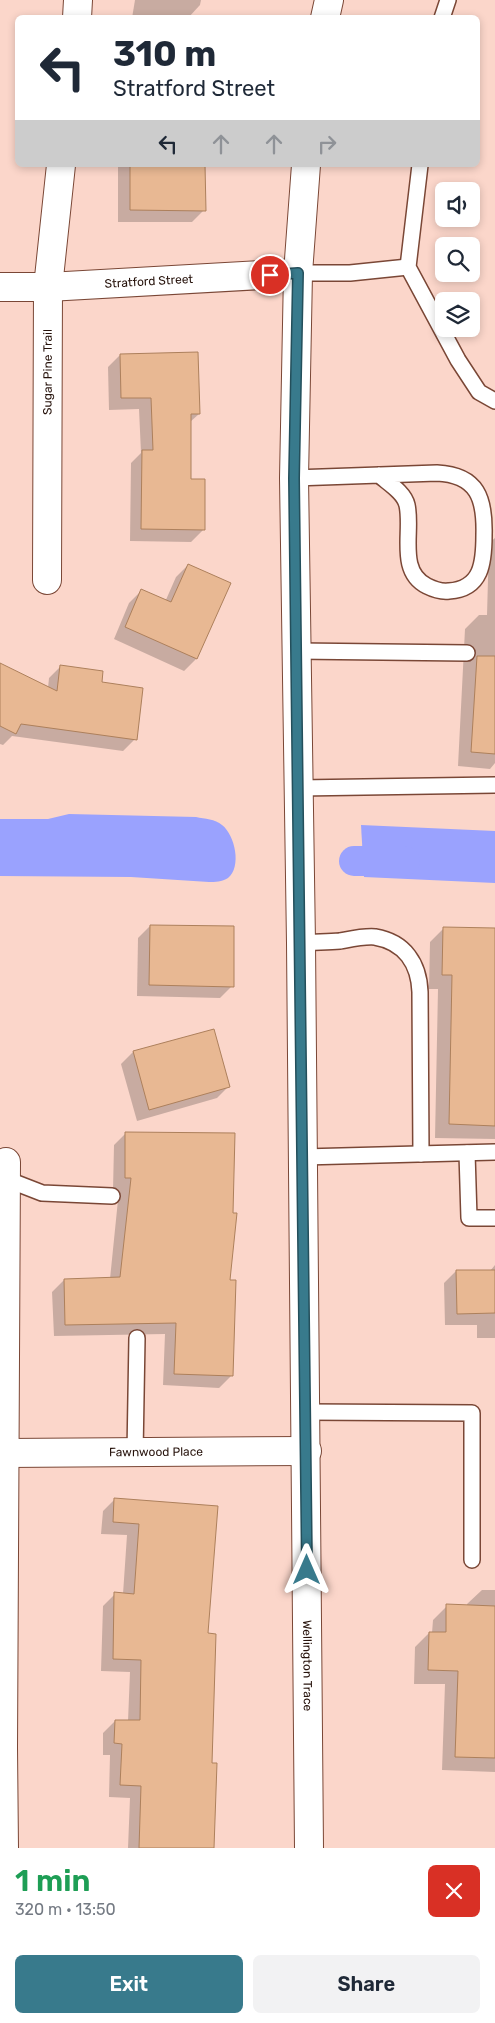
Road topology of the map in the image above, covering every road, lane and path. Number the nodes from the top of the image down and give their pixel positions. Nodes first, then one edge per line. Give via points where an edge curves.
1 (78, 0) edge
2 (328, 0) edge
3 (448, 0) edge
4 (77, 15) edge
5 (326, 15) edge
6 (443, 15) edge
7 (61, 167) edge
8 (306, 167) edge
9 (420, 167) edge
10 (408, 267) junction
11 (298, 273) junction
12 (0, 287) edge
13 (48, 287) junction
14 (495, 401) edge
15 (379, 475) junction
16 (294, 478) junction
17 (47, 580) dead end
18 (297, 651) junction
19 (467, 653) dead end
20 (495, 785) edge
21 (299, 788) junction
22 (301, 943) junction
23 (495, 1152) edge
24 (467, 1153) junction
25 (421, 1154) junction
26 (303, 1158) junction
27 (4, 1165) edge
28 (112, 1196) dead end
29 (495, 1218) edge
30 (137, 1338) dead end
31 (3, 1365) edge
32 (306, 1412) junction
33 (306, 1452) junction
34 (5, 1453) junction
35 (135, 1453) junction
36 (472, 1560) dead end
37 (2, 1622) edge
38 (4, 1848) edge
39 (309, 1848) edge

1 - 4 street
2 - 5 street
3 - 6 lane
7 - 13 street, Sugar Pine Trail
8 - 11 street, Wellington Trace
9 - 10 lane
10 - 11 lane via 350,273
10 - 14 lane via 458,360 479,392
11 - 13 street, Stratford Street
11 - 16 street, Wellington Trace
12 - 13 street, Stratford Street
13 - 17 street, Sugar Pine Trail
15 - 15 lane via 450,474 474,488 485,512 484,560 472,582 447,592 422,584 408,562 407,505 400,493
15 - 16 lane
16 - 18 street, Wellington Trace
18 - 19 lane
18 - 21 street, Wellington Trace
20 - 21 lane
21 - 22 street, Wellington Trace
22 - 25 lane via 374,937 403,949 413,962 419,976 420,992
22 - 26 street, Wellington Trace
23 - 24 lane
24 - 25 lane
24 - 29 lane via 469,1218
25 - 26 lane
26 - 32 street, Wellington Trace
27 - 28 lane via 42,1193
27 - 31 street
30 - 35 lane
31 - 34 street
32 - 33 street, Wellington Trace
32 - 36 lane via 472,1413
33 - 35 street, Fawnwood Place
33 - 39 street, Wellington Trace
34 - 35 street, Fawnwood Place
34 - 37 street
37 - 38 street

